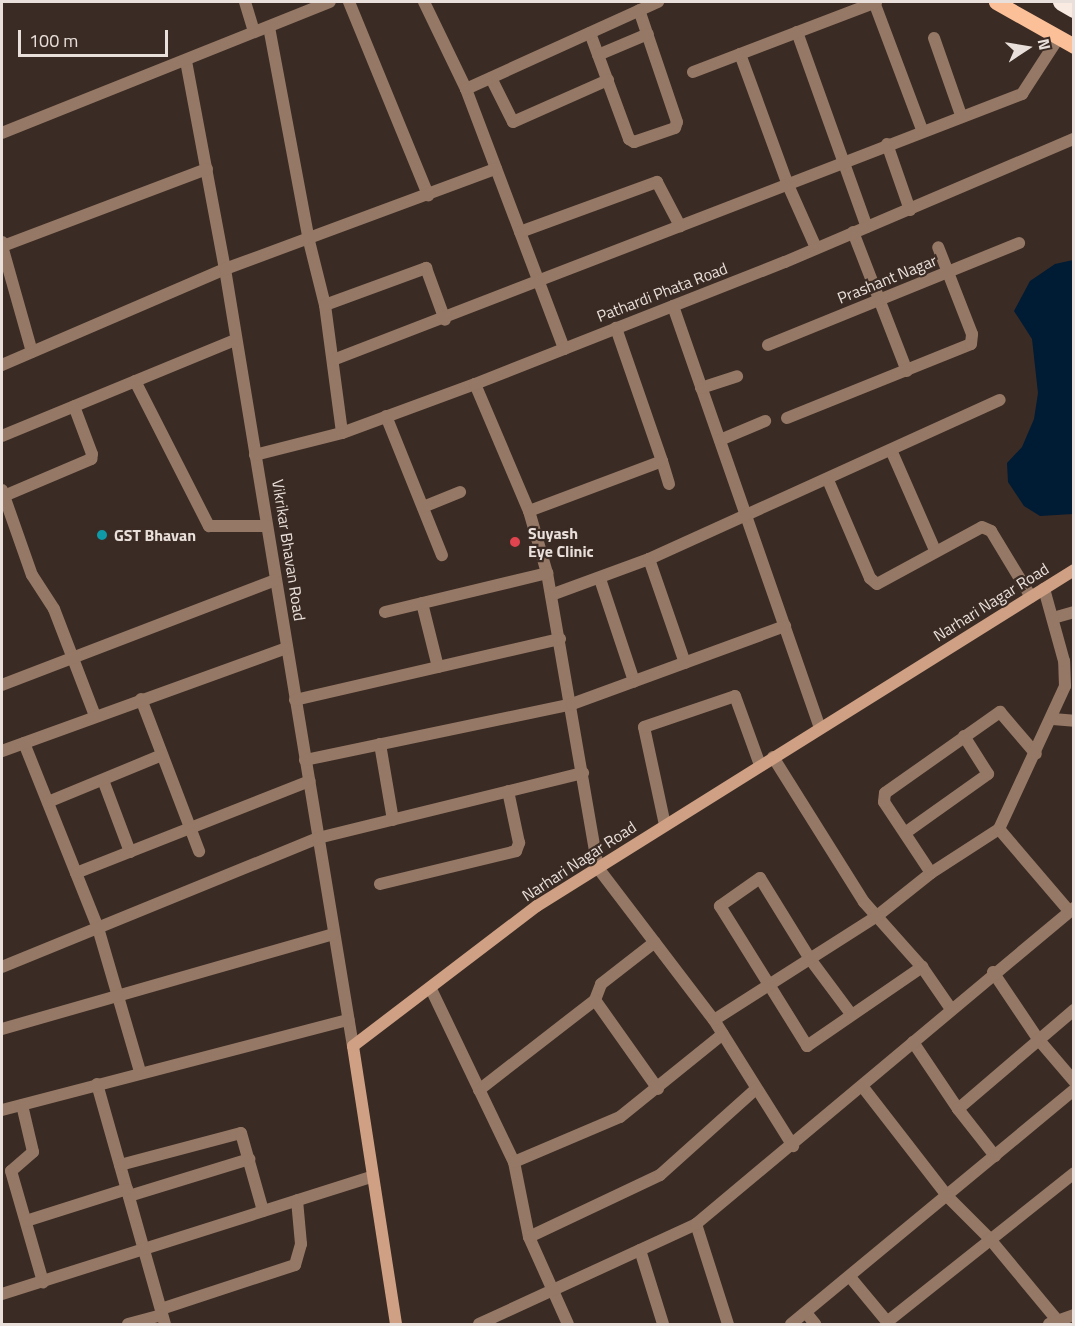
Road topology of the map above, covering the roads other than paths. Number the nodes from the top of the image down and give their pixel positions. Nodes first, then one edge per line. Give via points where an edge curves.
1 (245, 2) edge
2 (330, 2) edge
3 (349, 2) edge
4 (424, 2) edge
5 (658, 2) edge
6 (875, 2) edge
7 (996, 2) edge
8 (1062, 2) edge
9 (1074, 9) edge
10 (639, 10) junction
11 (269, 27) junction
12 (254, 32) junction
13 (797, 32) junction
14 (590, 33) junction
15 (648, 34) junction
16 (934, 38) dead end
17 (1059, 38) junction
18 (1074, 46) edge
19 (740, 54) junction
20 (598, 55) junction
21 (186, 61) junction
22 (693, 72) dead end
23 (491, 78) junction
24 (608, 80) junction
25 (466, 89) junction
26 (961, 115) junction
27 (922, 130) junction
28 (2, 133) edge
29 (1074, 139) edge
30 (887, 144) junction
31 (844, 161) junction
32 (207, 169) junction
33 (496, 169) junction
34 (788, 185) junction
35 (428, 195) junction
36 (910, 210) junction
37 (680, 226) junction
38 (867, 227) junction
39 (520, 232) junction
40 (853, 232) junction
41 (309, 241) junction
42 (1019, 243) dead end
43 (2, 245) edge
44 (938, 247) dead end
45 (816, 248) junction
46 (225, 269) junction
47 (948, 272) junction
48 (539, 282) junction
49 (879, 300) junction
50 (325, 305) junction
51 (673, 306) junction
52 (445, 320) junction
53 (616, 328) junction
54 (236, 340) junction
55 (768, 345) dead end
56 (564, 349) junction
57 (32, 352) junction
58 (333, 360) junction
59 (2, 364) edge
60 (906, 371) junction
61 (737, 376) dead end
62 (135, 381) junction
63 (475, 384) junction
64 (702, 388) junction
65 (1000, 400) dead end
66 (74, 406) junction
67 (386, 416) junction
68 (787, 418) dead end
69 (765, 421) dead end
70 (342, 433) junction
71 (2, 435) edge
72 (720, 440) junction
73 (891, 450) junction
74 (255, 455) junction
75 (662, 461) junction
76 (828, 480) junction
77 (669, 484) dead end
78 (460, 492) dead end
79 (3, 493) edge
80 (423, 507) junction
81 (529, 511) junction
82 (746, 516) junction
83 (267, 526) junction
84 (935, 550) junction
85 (442, 555) dead end
86 (649, 559) junction
87 (1074, 570) edge
88 (547, 573) junction
89 (275, 579) junction
90 (600, 579) junction
91 (1044, 589) junction
92 (551, 595) junction
93 (1031, 597) junction
94 (423, 603) junction
95 (385, 612) dead end
96 (1074, 612) edge
97 (1053, 618) junction
98 (785, 626) junction
99 (560, 639) junction
100 (287, 648) junction
101 (73, 659) junction
102 (685, 663) junction
103 (438, 667) junction
104 (634, 681) junction
105 (2, 682) edge
106 (141, 699) junction
107 (295, 700) junction
108 (572, 704) junction
109 (95, 716) junction
110 (1053, 719) junction
111 (1074, 721) edge
112 (820, 728) junction
113 (964, 736) junction
114 (24, 743) junction
115 (380, 744) junction
116 (2, 751) edge
117 (1036, 754) junction
118 (162, 755) junction
119 (773, 757) junction
120 (305, 760) junction
121 (760, 765) junction
122 (583, 773) junction
123 (103, 780) junction
124 (309, 781) junction
125 (508, 791) junction
126 (48, 802) junction
127 (393, 820) junction
128 (665, 825) junction
129 (190, 827) junction
130 (999, 829) junction
131 (905, 833) junction
132 (318, 838) junction
133 (199, 851) dead end
134 (130, 852) junction
135 (598, 868) junction
136 (76, 873) junction
137 (931, 873) junction
138 (380, 884) dead end
139 (1071, 910) edge
140 (877, 915) junction
141 (98, 928) junction
142 (334, 933) junction
143 (655, 942) junction
144 (810, 959) junction
145 (2, 967) edge
146 (922, 967) junction
147 (993, 972) junction
148 (766, 985) junction
149 (431, 988) junction
150 (120, 995) junction
151 (595, 1000) junction
152 (951, 1009) junction
153 (1074, 1010) edge
154 (852, 1014) junction
155 (348, 1020) junction
156 (714, 1020) junction
157 (2, 1029) edge
158 (723, 1034) junction
159 (1038, 1039) junction
160 (913, 1042) junction
161 (353, 1046) junction
162 (140, 1072) junction
163 (1074, 1081) edge
164 (98, 1084) junction
165 (862, 1086) junction
166 (658, 1089) junction
167 (756, 1089) junction
168 (479, 1090) junction
169 (1074, 1090) edge
170 (2, 1096) edge
171 (22, 1105) junction
172 (958, 1109) junction
173 (3, 1110) edge
174 (793, 1146) junction
175 (995, 1156) junction
176 (249, 1159) junction
177 (514, 1162) junction
178 (120, 1165) junction
179 (1074, 1173) edge
180 (371, 1177) junction
181 (128, 1193) junction
182 (948, 1197) junction
183 (297, 1200) junction
184 (263, 1211) junction
185 (26, 1221) junction
186 (696, 1224) junction
187 (530, 1237) junction
188 (989, 1238) junction
189 (144, 1249) junction
190 (640, 1250) junction
191 (850, 1277) junction
192 (43, 1282) junction
193 (551, 1291) junction
194 (2, 1294) edge
195 (1074, 1315) edge
196 (163, 1316) edge
197 (811, 1319) edge
198 (1053, 1322) edge
199 (888, 1323) edge
200 (128, 1324) edge
201 (396, 1324) edge
202 (479, 1324) edge
203 (568, 1324) edge
204 (663, 1324) edge
205 (728, 1324) edge
206 (791, 1324) edge

1 - 12 street
2 - 11 street
3 - 35 street
4 - 25 street
5 - 10 street
6 - 13 street
6 - 27 street
7 - 17 main road
8 - 9 highway
10 - 14 street
10 - 15 street
11 - 12 street
11 - 41 street
12 - 21 street
13 - 19 street
13 - 31 street
14 - 20 street
14 - 23 street
15 - 20 street
15 - 24 street via 677,122 675,128 631,141
16 - 26 street
17 - 18 main road
17 - 26 street via 1022,94
19 - 22 street
19 - 34 street
20 - 24 street
21 - 28 street
21 - 32 street, Vikrikar Bhavan Road
23 - 24 street via 513,122
23 - 25 street
25 - 33 street
26 - 27 street
27 - 30 street
29 - 36 street, Pathardi Phata Road
30 - 31 street
30 - 36 street
31 - 34 street
31 - 38 street
32 - 43 street
32 - 46 street, Vikrikar Bhavan Road
33 - 35 street
33 - 39 street
34 - 37 street
34 - 45 street
35 - 41 street
36 - 38 street, Pathardi Phata Road
37 - 39 street via 657,182
37 - 48 street
38 - 40 street, Pathardi Phata Road
39 - 48 street
40 - 45 street, Pathardi Phata Road
40 - 49 street
41 - 46 street
41 - 50 street
42 - 47 street, Prashant Nagar
43 - 57 street
44 - 47 street
45 - 51 street, Pathardi Phata Road
46 - 54 street, Vikrikar Bhavan Road
46 - 57 street
47 - 49 street, Prashant Nagar
47 - 60 street via 973,341
48 - 52 street
48 - 56 street
49 - 55 street, Prashant Nagar
49 - 60 street
50 - 52 street via 426,268
50 - 58 street
51 - 53 street, Pathardi Phata Road
51 - 64 street
52 - 58 street
53 - 56 street, Pathardi Phata Road
53 - 75 street
54 - 62 street
54 - 74 street, Vikrikar Bhavan Road
56 - 63 street, Pathardi Phata Road
57 - 59 street
58 - 70 street
60 - 68 street
61 - 64 street
62 - 66 street
62 - 83 street via 209,526
63 - 67 street, Pathardi Phata Road
63 - 81 street
64 - 72 street
65 - 73 street
66 - 71 street
66 - 79 street via 92,454 90,459
67 - 70 street, Pathardi Phata Road
67 - 80 street
69 - 72 street
70 - 74 street, Pathardi Phata Road
72 - 82 street
73 - 76 street
73 - 84 street
74 - 83 street, Vikrikar Bhavan Road
75 - 77 street
75 - 81 street
76 - 82 street
76 - 84 street via 870,578 877,584
78 - 80 street
79 - 101 street via 32,575 54,609
80 - 85 street
81 - 88 street
82 - 86 street
82 - 98 street
83 - 89 street, Vikrikar Bhavan Road
84 - 93 street via 977,527 987,528
86 - 90 street
86 - 102 street
87 - 91 street, Narhari Nagar Road
88 - 92 street
88 - 94 street
89 - 100 street, Vikrikar Bhavan Road
89 - 101 street
90 - 92 street
90 - 104 street
91 - 93 street, Narhari Nagar Road
91 - 97 street
92 - 99 street
93 - 112 street, Narhari Nagar Road
94 - 95 street
94 - 103 street
96 - 97 street
97 - 110 street via 1065,672 1065,686
98 - 102 street
98 - 112 street
99 - 103 street
99 - 108 street
100 - 106 street
100 - 107 street, Vikrikar Bhavan Road
101 - 105 street
101 - 109 street
102 - 104 street
103 - 107 street
104 - 108 street
106 - 109 street
106 - 118 street
107 - 120 street, Vikrikar Bhavan Road
108 - 115 street
108 - 122 street
109 - 114 street
110 - 111 street
110 - 117 street
112 - 119 street, Narhari Nagar Road
113 - 117 street via 1002,712
113 - 131 street via 885,793 884,802
113 - 131 street via 988,774
114 - 116 street
114 - 126 street
115 - 120 street
115 - 127 street
117 - 130 street
118 - 123 street
118 - 129 street
119 - 121 street, Narhari Nagar Road
119 - 140 street via 864,902
120 - 124 street, Vikrikar Bhavan Road
121 - 128 street, Narhari Nagar Road
121 - 128 street via 735,696 644,727
122 - 125 street
122 - 135 street
123 - 126 street
123 - 134 street
124 - 129 street
124 - 132 street, Vikrikar Bhavan Road
125 - 127 street
125 - 138 street via 519,843 516,851
126 - 136 street
127 - 132 street
128 - 135 street, Narhari Nagar Road
129 - 133 street
129 - 134 street
130 - 137 street
130 - 139 street
131 - 137 street
132 - 141 street
132 - 142 street, Vikrikar Bhavan Road
134 - 136 street
135 - 143 street
135 - 149 street, Narhari Nagar Road via 537,906
136 - 141 street
137 - 140 street
139 - 147 street
140 - 144 street
140 - 146 street
141 - 145 street
141 - 150 street
142 - 150 street
142 - 155 street, Vikrikar Bhavan Road
143 - 151 street via 601,984
143 - 156 street
144 - 148 street
144 - 148 street via 760,878 720,906
144 - 154 street
146 - 152 street
146 - 154 street
147 - 152 street
147 - 159 street
148 - 154 street via 807,1046
148 - 156 street
149 - 161 street, Narhari Nagar Road
149 - 168 street
150 - 157 street
150 - 162 street
151 - 166 street
151 - 168 street
152 - 160 street
153 - 159 street
155 - 161 street, Vikrikar Bhavan Road
155 - 162 street
156 - 158 street
158 - 166 street
158 - 167 street
159 - 163 street
159 - 172 street
160 - 165 street
160 - 172 street
161 - 180 street
162 - 164 street
164 - 171 street
164 - 178 street
165 - 174 street
165 - 182 street
166 - 177 street via 612,1122
167 - 174 street
167 - 187 street via 660,1175
168 - 177 street
169 - 175 street
170 - 173 street
171 - 173 street
171 - 185 street via 33,1152 12,1171
172 - 175 street
174 - 186 street
175 - 182 street
176 - 178 street via 243,1136 237,1132
176 - 181 street
176 - 184 street
177 - 187 street
178 - 181 street
179 - 188 street via 1013,1224
180 - 183 street
180 - 201 street
181 - 185 street
181 - 189 street
182 - 188 street
182 - 191 street
183 - 184 street
183 - 196 street via 302,1244 296,1265
184 - 189 street
185 - 192 street
186 - 190 street
186 - 205 street
187 - 193 street
188 - 198 street
188 - 199 street
189 - 192 street
189 - 196 street
190 - 193 street
190 - 204 street
191 - 197 street
191 - 199 street
192 - 194 street
193 - 202 street
193 - 203 street
195 - 198 street
196 - 200 street
197 - 206 street

